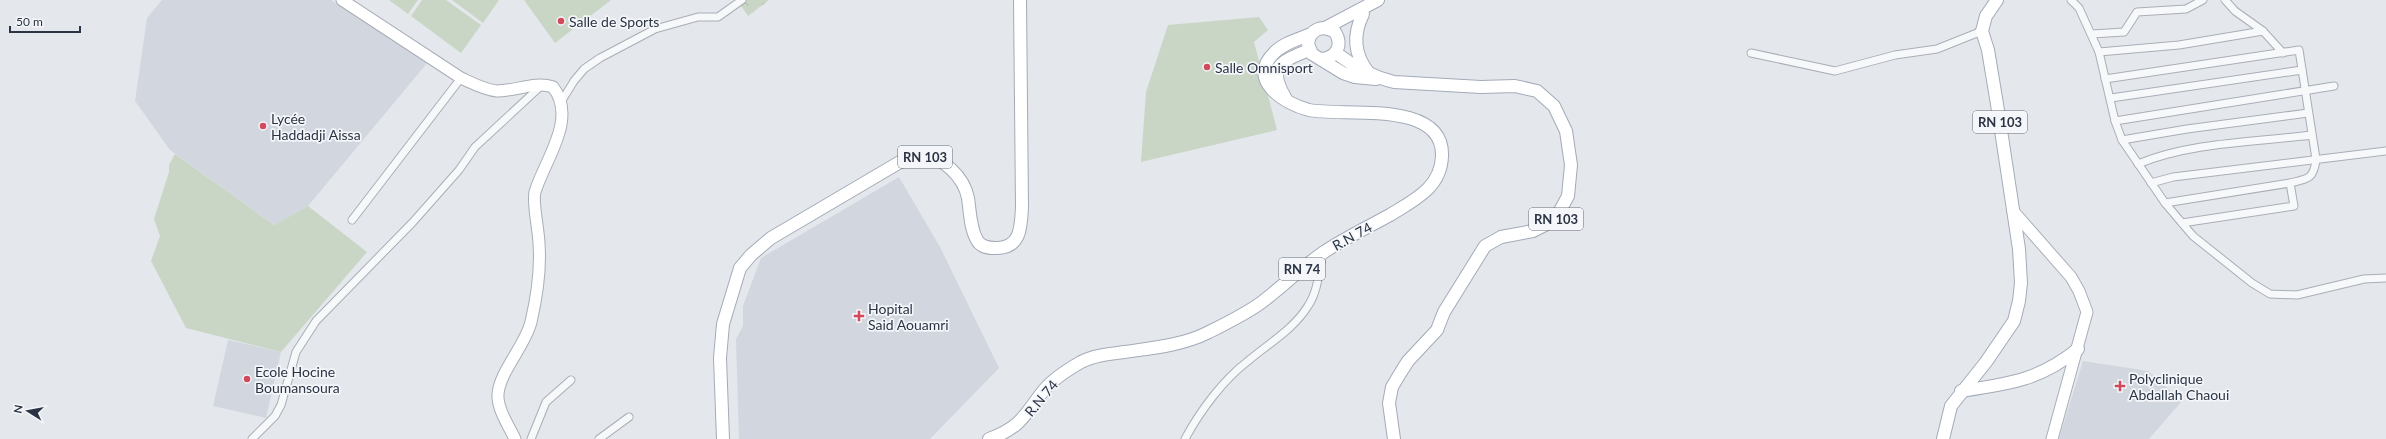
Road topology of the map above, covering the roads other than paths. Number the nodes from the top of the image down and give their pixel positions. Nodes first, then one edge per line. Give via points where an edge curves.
1 (342, 0) edge
2 (742, 0) edge
3 (1020, 0) edge
4 (1997, 0) edge
5 (2071, 0) edge
6 (2203, 0) edge
7 (2226, 0) edge
8 (1376, 1) edge
9 (1363, 14) junction
10 (1325, 28) junction
11 (1982, 31) junction
12 (2263, 31) junction
13 (1311, 34) junction
14 (2092, 34) junction
15 (1338, 48) junction
16 (1309, 50) junction
17 (2099, 52) junction
18 (1751, 53) dead end
19 (2283, 53) junction
20 (1322, 59) junction
21 (2302, 70) junction
22 (1368, 72) junction
23 (461, 78) junction
24 (1381, 78) junction
25 (2105, 79) junction
26 (544, 84) junction
27 (2334, 86) dead end
28 (2304, 91) junction
29 (2111, 98) junction
30 (1286, 100) junction
31 (561, 102) junction
32 (2308, 113) junction
33 (2115, 121) junction
34 (2312, 135) junction
35 (2122, 140) junction
36 (2386, 151) edge
37 (2316, 159) junction
38 (2138, 164) junction
39 (2151, 183) junction
40 (2290, 183) junction
41 (2165, 203) junction
42 (2013, 211) junction
43 (352, 220) dead end
44 (2182, 223) junction
45 (1323, 252) junction
46 (2386, 278) edge
47 (2078, 349) junction
48 (571, 380) dead end
49 (1961, 391) junction
50 (629, 417) dead end
51 (601, 437) edge
52 (252, 439) edge
53 (515, 439) edge
54 (531, 439) edge
55 (611, 439) edge
56 (723, 439) edge
57 (989, 439) edge
58 (1185, 439) edge
59 (1394, 439) edge
60 (1943, 439) edge
61 (2052, 439) edge

1 - 23 street
2 - 31 street via 718,17 698,17 655,28 600,58 584,69
3 - 56 main road, RN 103 via 1022,207 1015,241 1009,247 982,245 976,239 967,196 959,179 940,161 922,157 900,162 771,238 740,268 723,324 720,358
4 - 11 main road via 1986,16
5 - 14 street via 2079,8
6 - 14 street via 2186,9 2137,12 2124,32
7 - 12 street via 2235,11
8 - 9 main road, R.N 74 / RN 74
8 - 10 main road, R.N 74 / RN 74
9 - 15 main road, R.N 74 / RN 74
9 - 22 main road via 1357,30 1356,44 1359,57
10 - 13 main road, R.N 74 / RN 74
10 - 15 main road via 1335,32
11 - 18 street via 1937,49 1896,55 1835,71
11 - 42 main road, RN 103 via 1988,50
12 - 17 street via 2179,45
12 - 19 street
13 - 16 main road
13 - 30 main road, R.N 74 / RN 74 via 1280,48 1266,64 1265,72 1269,87
14 - 17 street
15 - 20 main road, R.N 74 / RN 74 via 1327,59
15 - 22 main road, RN 103
16 - 20 main road
16 - 30 main road via 1284,60 1277,70 1276,82
17 - 25 street
19 - 21 street via 2299,50
19 - 25 street
20 - 24 main road, RN 103 via 1343,73 1368,79
21 - 28 street
21 - 29 street
22 - 24 main road, RN 103
23 - 26 street via 496,91
23 - 43 street
24 - 59 main road, RN 103 via 1394,82 1449,86 1515,86 1537,91 1554,106 1566,131 1571,165 1568,196 1555,220 1533,231 1502,237 1484,246 1444,312 1437,330 1400,372 1392,387 1390,403
25 - 29 street
26 - 31 street via 553,87
26 - 52 street via 475,147 413,222 316,321 296,352 281,405 275,416
27 - 28 street
28 - 32 street
28 - 33 street
29 - 33 street
30 - 45 main road, R.N 74 / RN 74 via 1316,111 1398,115 1411,118 1426,125 1437,137 1442,152 1442,168 1436,181 1421,196
31 - 53 street via 557,143 534,193 540,245 539,284 525,339 501,383 498,394 500,406
32 - 34 street
32 - 35 street
33 - 35 street
34 - 37 street
34 - 38 street via 2186,150 2162,154
35 - 38 street
36 - 37 street
37 - 39 street via 2173,177
37 - 40 street via 2314,172 2307,179
38 - 39 street
39 - 41 street
40 - 41 street
40 - 44 street via 2294,206
41 - 44 street
42 - 47 street via 2071,277 2079,291 2087,312
42 - 49 main road, RN 103 via 2021,283 2014,321 1986,362
44 - 46 street via 2252,283 2270,294 2297,295 2364,280
45 - 57 main road, R.N 74 / RN 74 via 1260,304 1205,334 1160,347 1084,360 1064,372 1044,390 1018,424
45 - 58 street via 1315,293 1300,318 1226,382
47 - 49 main road via 2058,365 2036,375 2006,385
47 - 61 street
48 - 54 street via 546,402
49 - 60 main road, RN 103 via 1951,406
50 - 51 street
51 - 55 street

